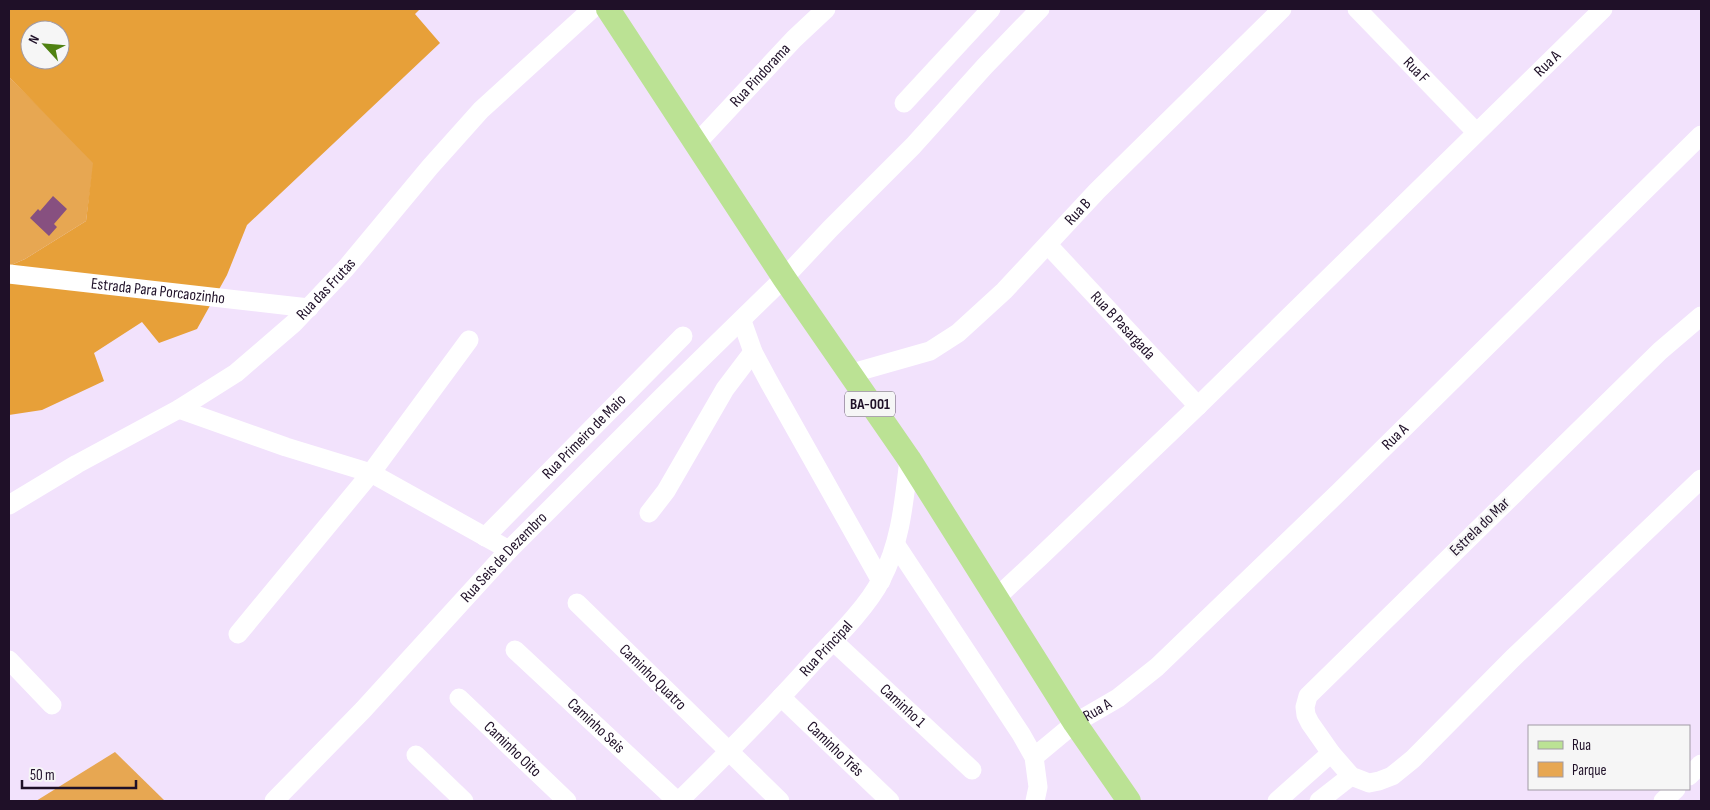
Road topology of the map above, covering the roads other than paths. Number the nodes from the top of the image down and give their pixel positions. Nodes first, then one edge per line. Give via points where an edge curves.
1 (592, 9) edge
2 (608, 9) edge
3 (826, 9) edge
4 (991, 9) edge
5 (1040, 9) edge
6 (1282, 9) edge
7 (1357, 9) edge
8 (1603, 9) edge
9 (904, 103) dead end
10 (1476, 132) junction
11 (1701, 135) edge
12 (696, 144) junction
13 (1048, 245) junction
14 (9, 274) edge
15 (784, 278) junction
16 (308, 308) junction
17 (1701, 316) edge
18 (742, 321) junction
19 (683, 336) dead end
20 (469, 340) dead end
21 (753, 352) junction
22 (849, 374) junction
23 (1198, 406) junction
24 (179, 409) junction
25 (908, 459) junction
26 (371, 473) junction
27 (1701, 479) edge
28 (9, 505) edge
29 (649, 513) dead end
30 (485, 537) junction
31 (896, 545) junction
32 (509, 550) junction
33 (881, 581) junction
34 (996, 598) junction
35 (577, 603) dead end
36 (238, 634) dead end
37 (833, 642) junction
38 (515, 650) dead end
39 (9, 660) edge
40 (781, 697) junction
41 (459, 698) dead end
42 (52, 705) dead end
43 (1075, 723) junction
44 (729, 752) junction
45 (1331, 753) junction
46 (416, 755) dead end
47 (1034, 757) junction
48 (1701, 764) edge
49 (972, 770) dead end
50 (1690, 775) edge
51 (1351, 776) junction
52 (1675, 790) edge
53 (1130, 800) edge
54 (274, 801) edge
55 (464, 801) edge
56 (567, 801) edge
57 (678, 801) edge
58 (780, 801) edge
59 (890, 801) edge
60 (1036, 801) edge
61 (1277, 801) edge
62 (1319, 801) edge
63 (1663, 801) edge

1 - 16 street, Rua das Frutas via 481,110
2 - 12 main road, BA-001
3 - 12 street, Rua Pindorama
4 - 9 street
5 - 15 street, Rua Seis de Dezembro
6 - 13 street, Rua B via 1097,191
7 - 10 street, Rua F
8 - 10 street, Rua A
10 - 23 street, Rua A
11 - 43 street, Rua A via 1164,660 1118,698
12 - 15 main road, BA-001
13 - 22 street, Rua B via 958,333 930,351
13 - 23 street, Rua B Pasargada
14 - 16 street, Estrada Para Porcaozinho
15 - 18 street, Rua Seis de Dezembro
15 - 22 main road, BA-001
16 - 24 street, Rua das Frutas via 236,373
17 - 45 street, Estrela do Mar via 1660,350 1308,696 1306,715
18 - 21 street
18 - 32 street, Rua Seis de Dezembro
19 - 30 street, Rua Primeiro de Maio
20 - 26 street
21 - 29 street via 725,389 666,491
21 - 33 street
22 - 25 main road, BA-001
23 - 34 street, Rua A
24 - 26 street
24 - 28 street, Rua das Frutas via 76,464
25 - 31 street, Rua Principal via 903,513
25 - 34 main road, BA-001
26 - 30 street
26 - 36 street
27 - 51 street via 1392,776 1369,783
30 - 32 street
31 - 33 street, Rua Principal
31 - 47 street
32 - 54 street, Rua Seis de Dezembro via 363,710
33 - 37 street, Rua Principal
34 - 43 main road, BA-001
35 - 44 street, Caminho Quatro
37 - 40 street, Rua Principal
37 - 49 street, Caminho 1
38 - 57 street, Caminho Seis
39 - 42 street
40 - 44 street, Rua Principal
40 - 59 street, Caminho Três
41 - 56 street, Caminho Oito
43 - 47 street, Rua A
43 - 53 main road, BA-001
44 - 57 street, Rua Principal
44 - 58 street, Caminho Quatro
45 - 51 street, Estrela do Mar
45 - 61 street
46 - 55 street
47 - 60 street via 1038,787
48 - 50 street
51 - 62 street
52 - 63 street

